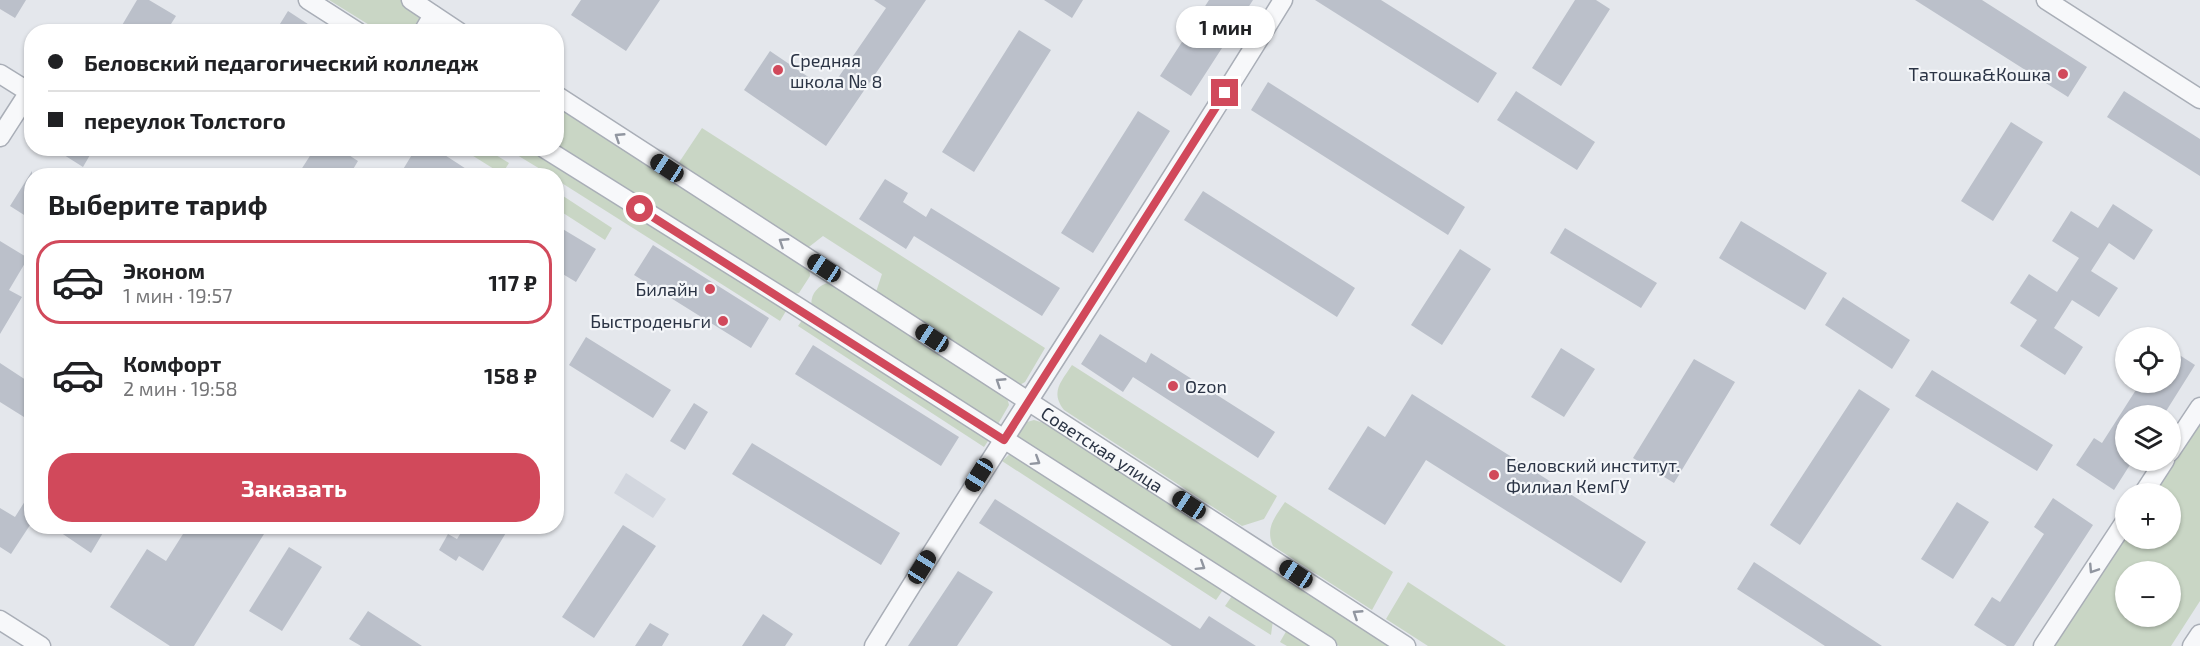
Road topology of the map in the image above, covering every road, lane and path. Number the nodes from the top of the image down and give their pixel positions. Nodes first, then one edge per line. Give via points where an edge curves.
1 (308, 0) edge
2 (411, 0) edge
3 (1283, 0) edge
4 (2046, 0) edge
5 (433, 15) junction
6 (346, 24) edge
7 (428, 24) edge
8 (447, 24) edge
9 (0, 74) edge
10 (24, 89) edge
11 (2200, 99) edge
12 (24, 100) edge
13 (564, 100) edge
14 (0, 137) edge
15 (557, 156) edge
16 (1029, 401) junction
17 (2200, 407) edge
18 (2181, 436) edge
19 (1004, 440) junction
20 (2115, 537) edge
21 (0, 620) edge
22 (2200, 634) edge
23 (41, 646) edge
24 (874, 646) edge
25 (1327, 646) edge
26 (1406, 646) edge
27 (2043, 646) edge
28 (2192, 646) edge

1 - 6 street
2 - 5 street
3 - 16 street
4 - 11 street
5 - 7 street
5 - 8 street
9 - 10 street
12 - 14 street
16 -> 13 street, Советская улица
15 - 19 street
16 - 19 street
26 -> 16 street, Советская улица
17 - 18 street
19 - 24 street
19 -> 25 street
20 -> 27 street
21 - 23 street
22 - 28 street

